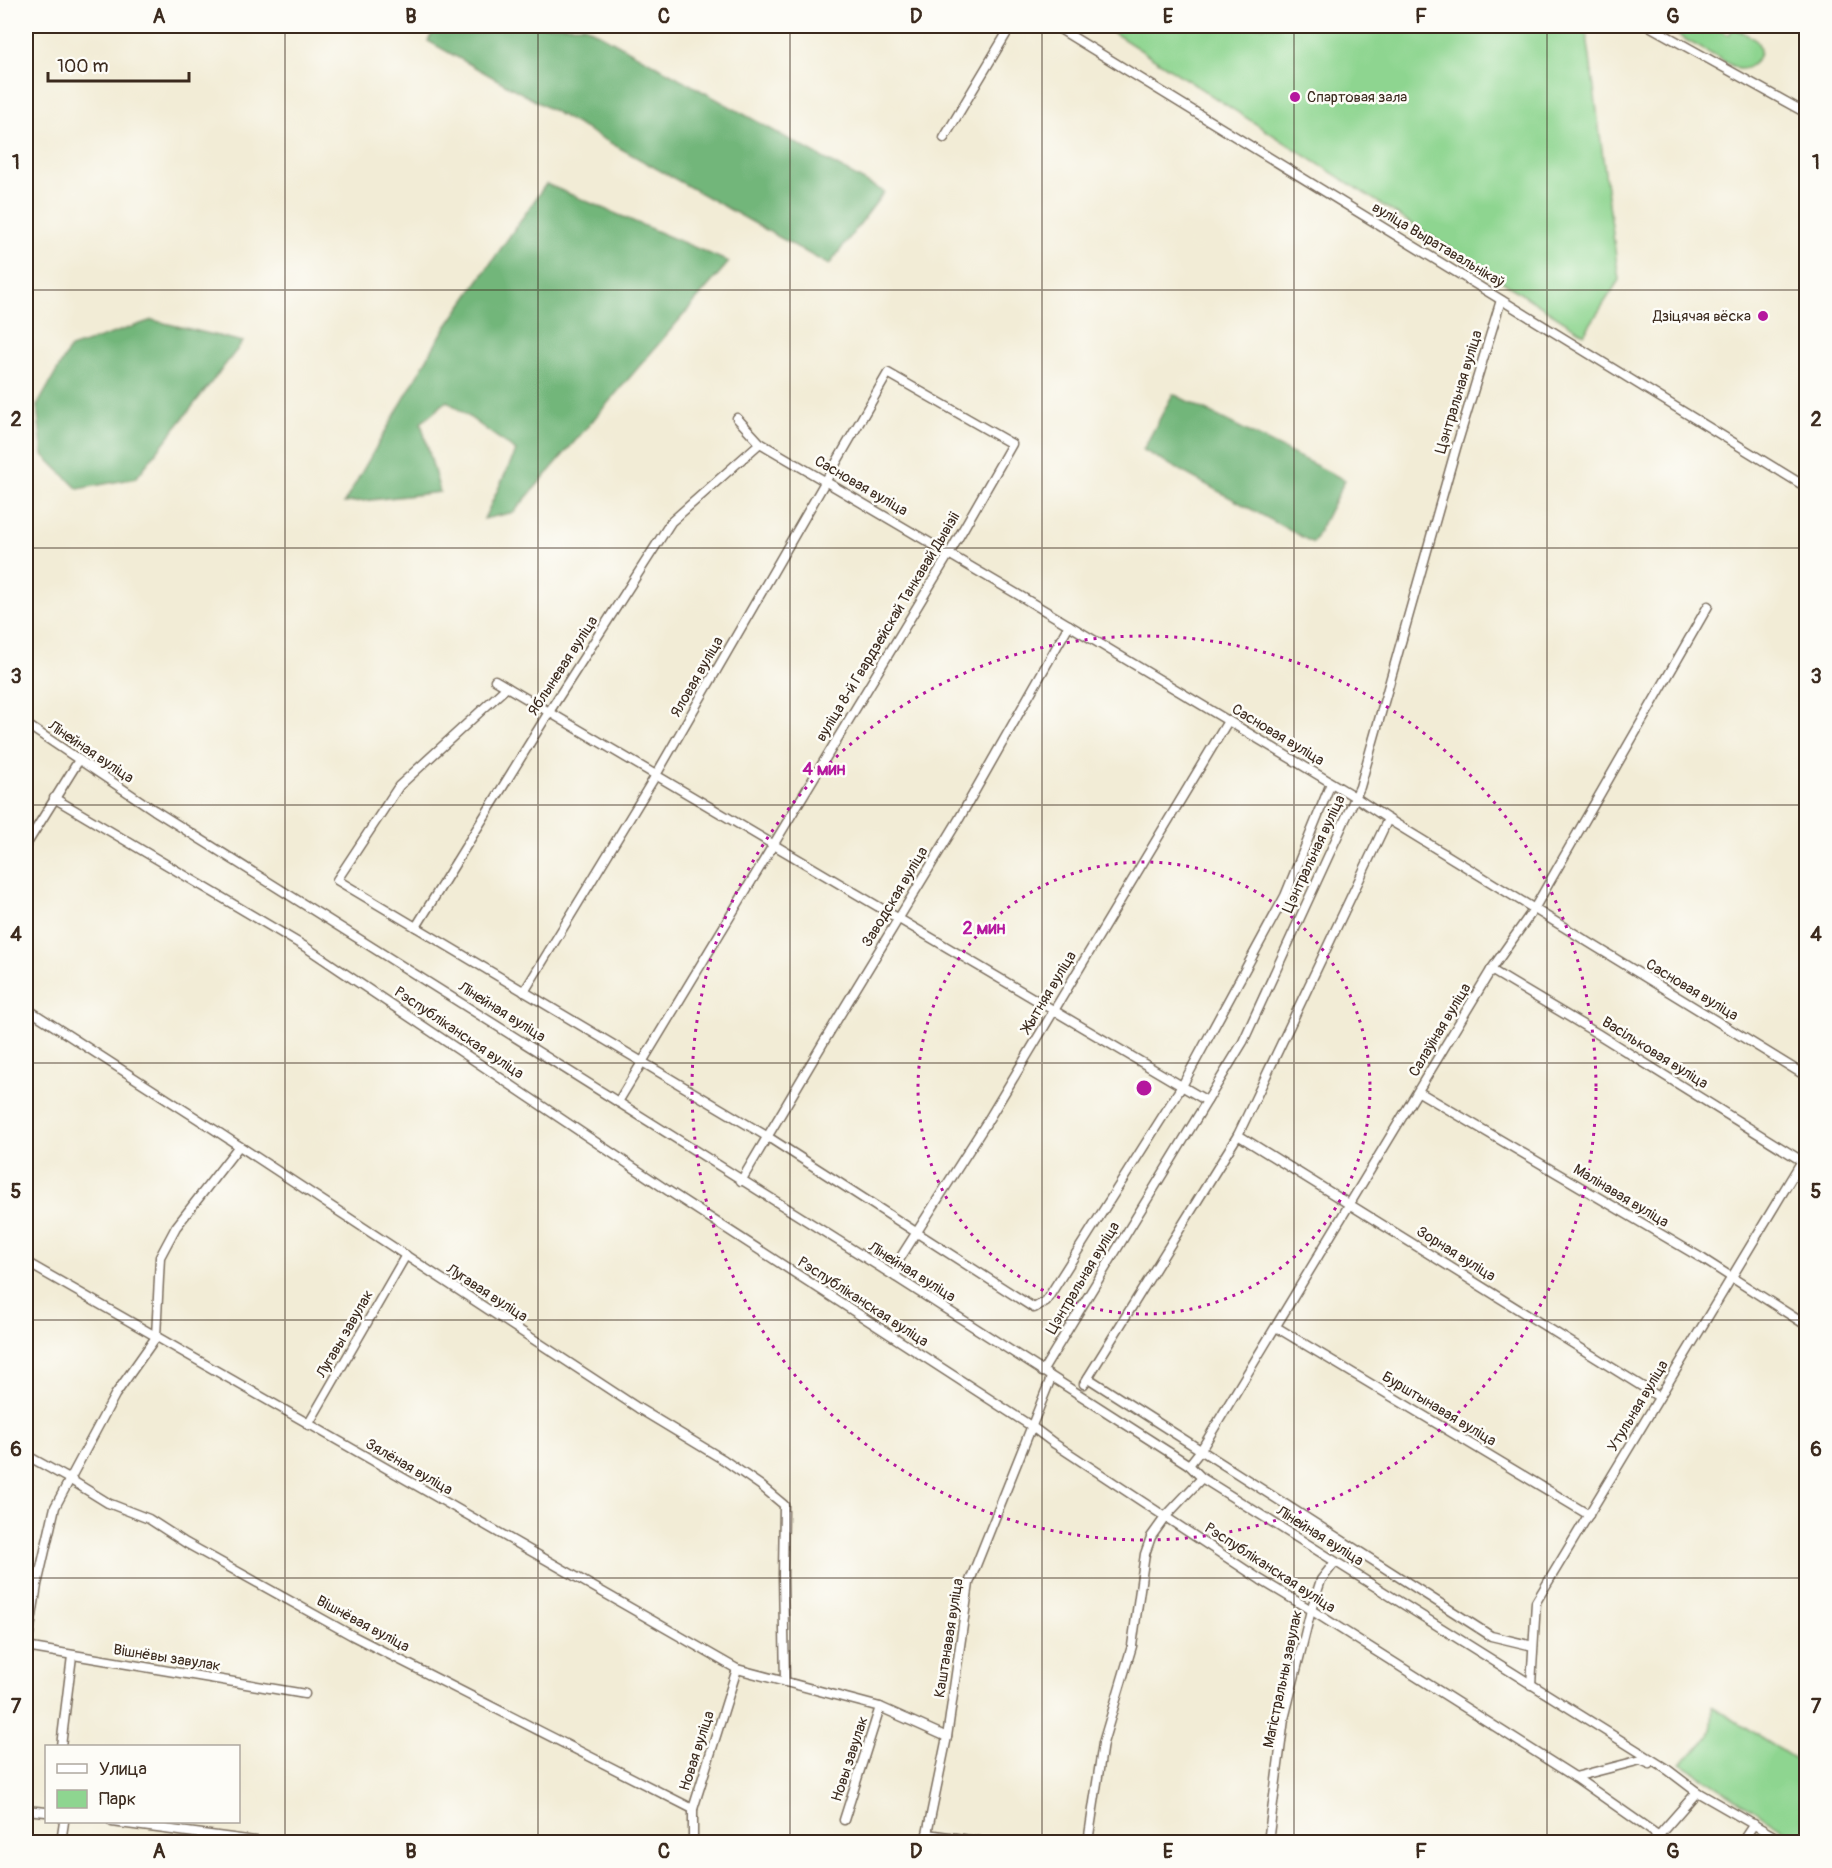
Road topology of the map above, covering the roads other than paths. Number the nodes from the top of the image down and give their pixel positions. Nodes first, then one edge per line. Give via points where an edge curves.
1 (1011, 26) edge
2 (1055, 26) edge
3 (1649, 26) edge
4 (1806, 113) edge
5 (944, 138) dead end
6 (1501, 300) junction
7 (888, 373) joint
8 (737, 418) dead end
9 (760, 443) junction
10 (827, 482) junction
11 (1806, 487) edge
12 (949, 554) junction
13 (1708, 606) dead end
14 (1069, 625) junction
15 (495, 680) dead end
16 (507, 687) junction
17 (549, 712) junction
18 (1228, 721) junction
19 (26, 724) edge
20 (79, 760) junction
21 (656, 775) junction
22 (1331, 783) junction
23 (1355, 797) junction
24 (54, 798) junction
25 (1388, 819) junction
26 (773, 844) junction
27 (26, 845) edge
28 (1534, 909) junction
29 (898, 918) junction
30 (416, 927) junction
31 (1491, 970) junction
32 (524, 992) junction
33 (26, 1008) edge
34 (1054, 1010) junction
35 (643, 1063) junction
36 (1806, 1076) edge
37 (1182, 1086) junction
38 (1419, 1092) junction
39 (1207, 1101) junction
40 (618, 1102) junction
41 (1238, 1135) junction
42 (768, 1137) junction
43 (238, 1146) junction
44 (1804, 1158) edge
45 (741, 1181) junction
46 (1350, 1204) junction
47 (917, 1232) junction
48 (406, 1255) junction
49 (26, 1262) edge
50 (896, 1277) junction
51 (1732, 1278) junction
52 (1806, 1325) edge
53 (1276, 1327) junction
54 (156, 1337) junction
55 (1042, 1372) junction
56 (1051, 1378) junction
57 (1659, 1397) junction
58 (308, 1425) junction
59 (1031, 1426) junction
60 (1201, 1449) junction
61 (26, 1455) edge
62 (1189, 1465) junction
63 (1202, 1478) junction
64 (71, 1480) junction
65 (1588, 1515) junction
66 (1166, 1516) junction
67 (1335, 1562) junction
68 (1311, 1610) junction
69 (1533, 1646) junction
70 (26, 1647) edge
71 (72, 1656) junction
72 (737, 1669) junction
73 (785, 1682) junction
74 (1531, 1685) junction
75 (304, 1694) dead end
76 (880, 1707) junction
77 (947, 1737) junction
78 (61, 1745) edge
79 (1668, 1770) junction
80 (1575, 1778) junction
81 (1697, 1792) junction
82 (693, 1809) junction
83 (26, 1810) edge
84 (45, 1812) edge
85 (844, 1820) dead end
86 (64, 1823) edge
87 (126, 1823) edge
88 (1754, 1824) junction
89 (927, 1834) junction
90 (1656, 1839) edge
91 (61, 1842) edge
92 (263, 1842) edge
93 (693, 1842) edge
94 (921, 1842) edge
95 (985, 1842) edge
96 (1088, 1842) edge
97 (1268, 1842) edge
98 (1742, 1842) edge
99 (1784, 1842) edge

1 - 5 street
2 - 6 street, вуліца Выратавальнікаў
3 - 4 street
6 - 11 street, вуліца Выратавальнікаў
6 - 23 street, Цэнтральная вуліца
7 - 10 street, Яловая вуліца
7 - 12 street, вуліца 8-й Гвардзейскай Танкавай Дывізіі via 1012,444
8 - 9 street, Сасновая вуліца
9 - 10 street, Сасновая вуліца
9 - 17 street, Яблыневая вуліца via 671,522
10 - 12 street, Сасновая вуліца
10 - 21 street, Яловая вуліца
12 - 14 street, Сасновая вуліца
12 - 26 street, вуліца 8-й Гвардзейскай Танкавай Дывізіі
13 - 28 street, Салаўіная вуліца
14 - 18 street, Сасновая вуліца
14 - 29 street, Заводская вуліца
15 - 16 street
16 - 17 street
16 - 30 street via 399,786 337,880
17 - 21 street
17 - 30 street, Яблыневая вуліца
18 - 22 street, Сасновая вуліца
18 - 34 street, Жытняя вуліца
19 - 20 street, Лінейная вуліца
20 - 24 street
20 - 40 street, Лінейная вуліца
21 - 26 street
21 - 32 street, Яловая вуліца
22 - 23 street, Сасновая вуліца
22 - 37 street via 1285,896
23 - 25 street, Сасновая вуліца
23 - 39 street, Цэнтральная вуліца via 1243,1042
24 - 27 street
24 - 59 street, Рэспубліканская вуліца via 307,948 667,1190
25 - 28 street, Сасновая вуліца
25 - 41 street
26 - 29 street
26 - 35 street, вуліца 8-й Гвардзейскай Танкавай Дывізіі
28 - 31 street, Салаўіная вуліца
28 - 36 street, Сасновая вуліца
29 - 34 street
29 - 42 street, Заводская вуліца
30 - 32 street
31 - 38 street, Салаўіная вуліца
31 - 44 street, Васільковая вуліца
32 - 35 street
33 - 43 street, Лугавая вуліца
34 - 37 street
34 - 47 street, Жытняя вуліца
35 - 40 street, вуліца 8-й Гвардзейскай Танкавай Дывізіі
35 - 42 street
37 - 39 street
37 - 47 street via 1046,1301 1034,1308
38 - 46 street, Салаўіная вуліца
38 - 51 street, Малінавая вуліца
39 - 55 street, Цэнтральная вуліца
40 - 45 street, Лінейная вуліца
41 - 46 street, Зорная вуліца
41 - 60 street, Лінейная вуліца via 1086,1381
42 - 45 street, Заводская вуліца
42 - 47 street
43 - 48 street, Лугавая вуліца
43 - 54 street via 176,1227 160,1257
44 - 51 street, Утульная вуліца
45 - 50 street, Лінейная вуліца
46 - 53 street, Салаўіная вуліца
46 - 57 street, Зорная вуліца
47 - 50 street, Жытняя вуліца via 899,1260
48 - 58 street, Лугавы завулак
48 - 73 street, Лугавая вуліца via 724,1460 784,1505
49 - 54 street, Зялёная вуліца
50 - 55 street, Лінейная вуліца
51 - 52 street, Малінавая вуліца
51 - 57 street, Утульная вуліца
53 - 60 street, Салаўіная вуліца
53 - 65 street, Бурштынавая вуліца
54 - 58 street, Зялёная вуліца
54 - 64 street via 115,1395
55 - 56 street, Лінейная вуліца
56 - 59 street, Каштанавая вуліца
56 - 62 street, Лінейная вуліца
57 - 65 street, Утульная вуліца
58 - 72 street, Зялёная вуліца
59 - 66 street, Рэспубліканская вуліца
59 - 77 street, Каштанавая вуліца via 969,1583
60 - 62 street, Салаўіная вуліца
60 - 69 street, Лінейная вуліца via 1491,1636
61 - 64 street, Вішнёвая вуліца
62 - 63 street, Лінейная вуліца
63 - 66 street
63 - 67 street, Лінейная вуліца
64 - 70 street via 56,1507
64 - 82 street, Вішнёвая вуліца via 108,1503 149,1519 352,1636
65 - 69 street, Утульная вуліца via 1536,1602
66 - 68 street, Рэспубліканская вуліца
66 - 96 street via 1145,1554 1132,1646 1103,1743
67 - 68 street, Магістральны завулак via 1321,1580
67 - 74 street, Лінейная вуліца
68 - 80 street, Рэспубліканская вуліца
68 - 97 street, Магістральны завулак via 1284,1719
69 - 74 street, Утульная вуліца
70 - 71 street, Вішнёвы завулак
71 - 75 street, Вішнёвы завулак
71 - 78 street
72 - 73 street, Зялёная вуліца
72 - 82 street, Новая вуліца
73 - 76 street, Зялёная вуліца
74 - 79 street, Лінейная вуліца
76 - 77 street, Зялёная вуліца
76 - 85 street, Новы завулак
77 - 89 street, Каштанавая вуліца
79 - 80 street via 1641,1760
79 - 81 street, Лінейная вуліца
80 - 90 street, Рэспубліканская вуліца
81 - 88 street, Лінейная вуліца
81 - 90 street
82 - 93 street, Новая вуліца
83 - 84 street
86 - 91 street
87 - 92 street
88 - 98 street
88 - 99 street, Лінейная вуліца
89 - 94 street, Каштанавая вуліца
89 - 95 street

